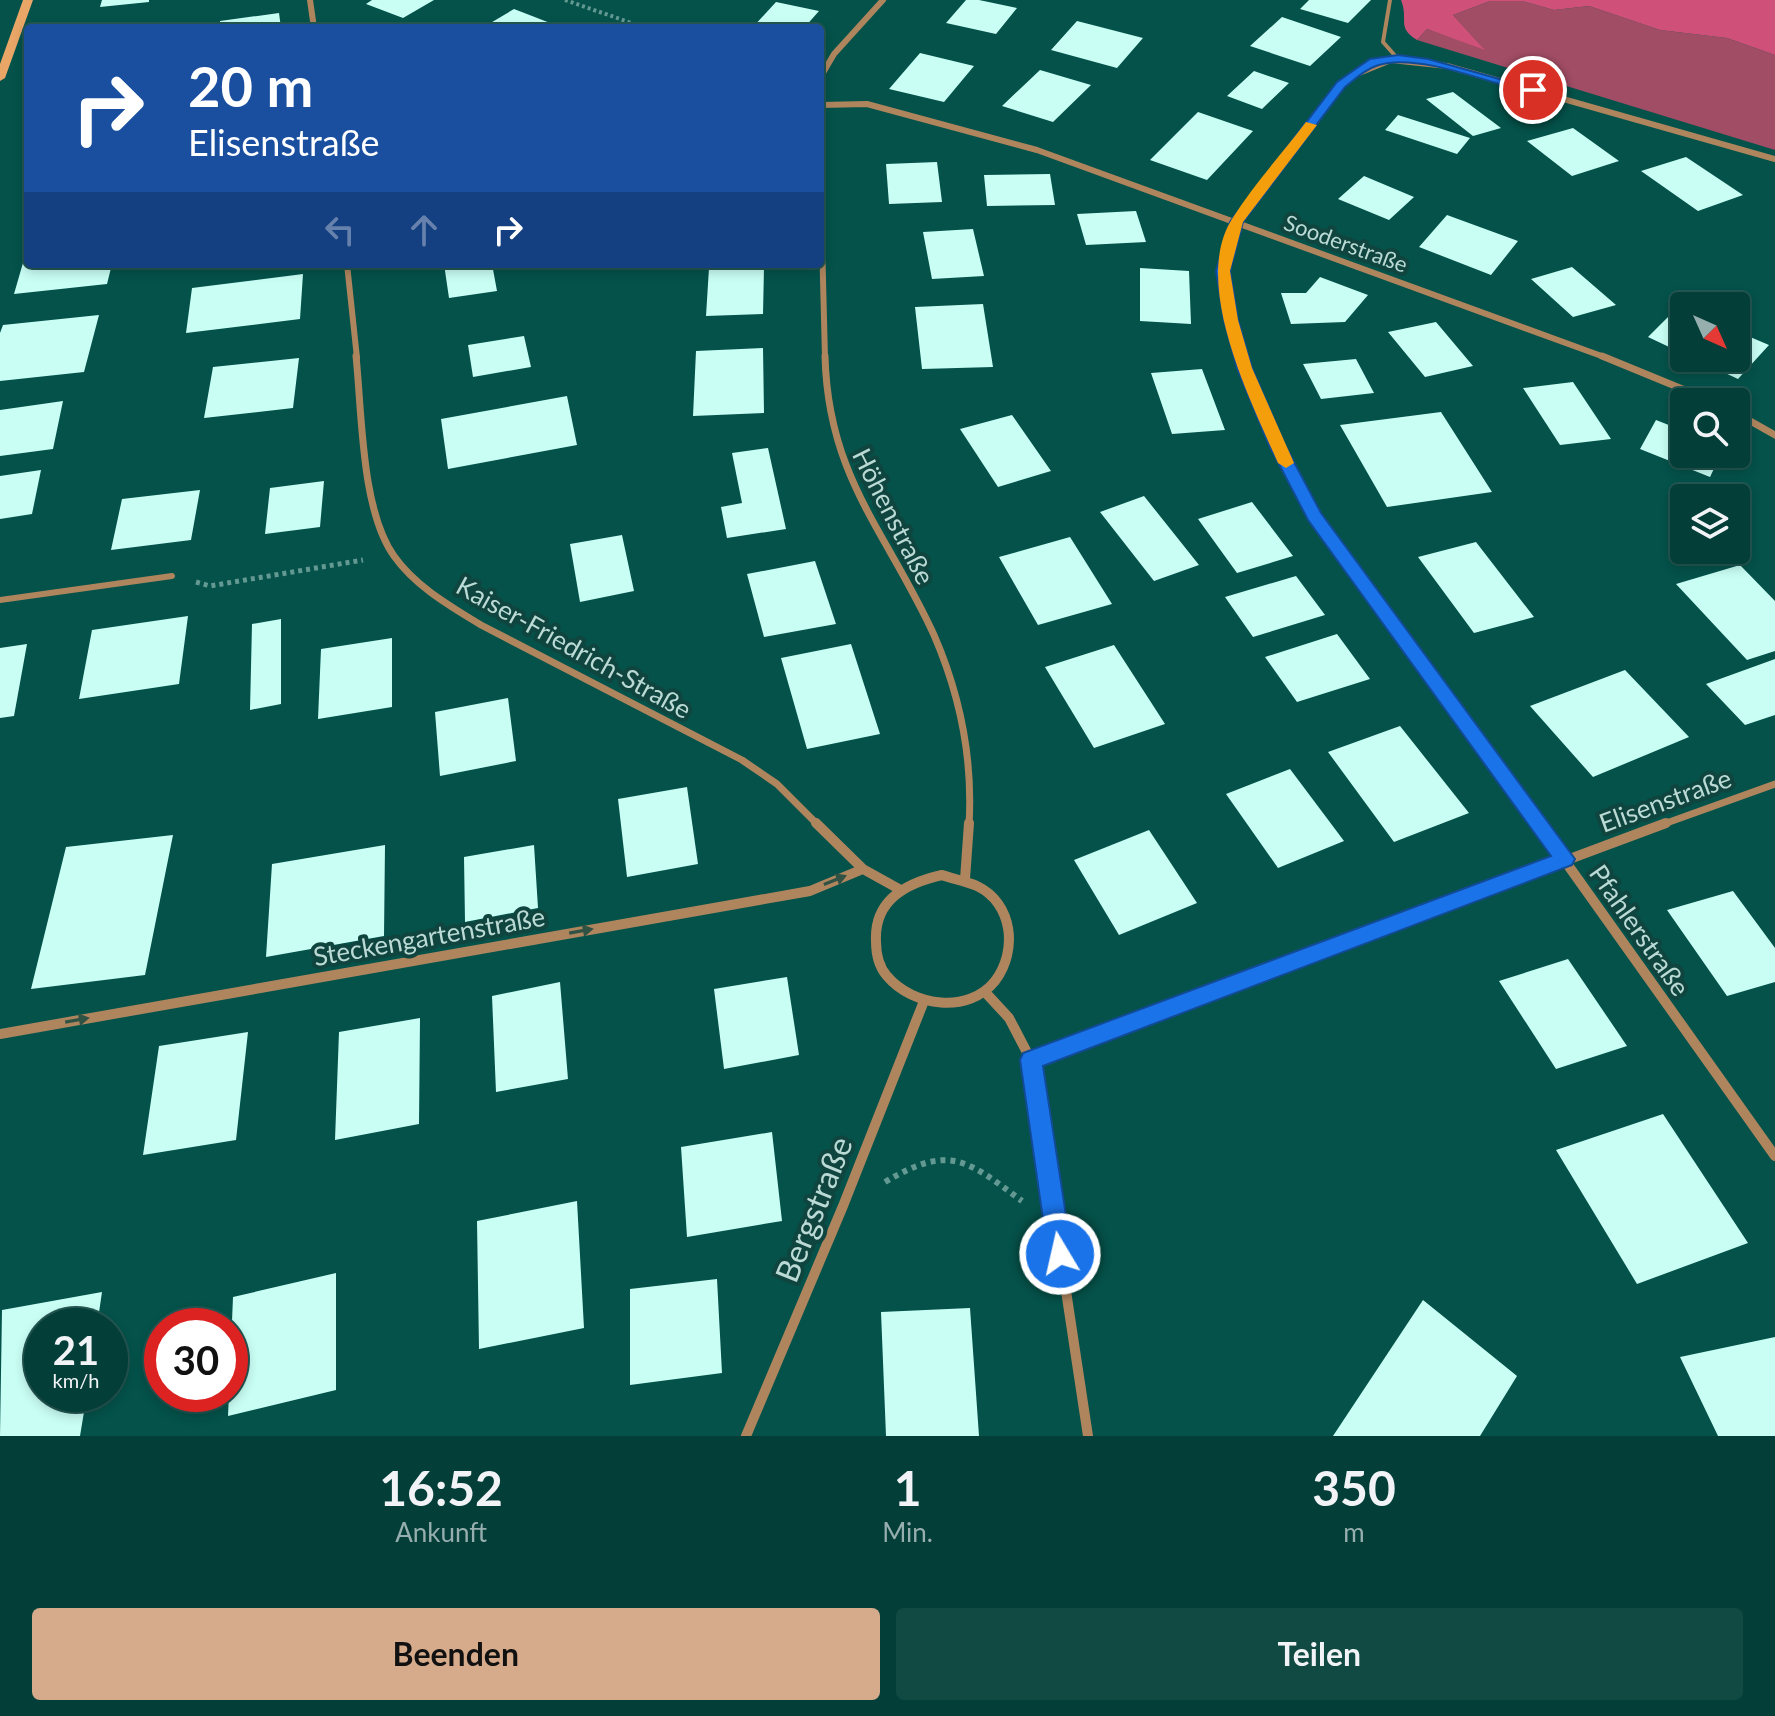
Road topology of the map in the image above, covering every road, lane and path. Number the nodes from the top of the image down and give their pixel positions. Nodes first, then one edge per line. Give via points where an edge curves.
1 (28, 0) edge
2 (310, 0) edge
3 (565, 0) edge
4 (883, 0) edge
5 (1390, 0) edge
6 (313, 24) edge
7 (634, 24) edge
8 (1398, 59) junction
9 (824, 71) edge
10 (0, 78) edge
11 (824, 105) edge
12 (1775, 159) edge
13 (1236, 222) junction
14 (347, 268) edge
15 (823, 268) edge
16 (1682, 388) edge
17 (1750, 421) edge
18 (1775, 435) edge
19 (392, 555) junction
20 (172, 576) joint
21 (0, 600) edge
22 (1775, 784) edge
23 (1565, 859) junction
24 (863, 869) junction
25 (965, 879) junction
26 (899, 889) junction
27 (985, 992) junction
28 (924, 1001) junction
29 (0, 1034) edge
30 (1031, 1060) junction
31 (1775, 1156) edge
32 (843, 1206) junction
33 (1056, 1224) junction
34 (746, 1436) edge
35 (1088, 1436) edge

1 - 10 main road
2 - 6 street
3 - 7 path
4 - 9 street
5 - 8 lane via 1383,42
8 - 12 street, Pfahlerstraße via 1447,66
8 - 13 street, Pfahlerstraße via 1375,62 1341,85
11 - 13 street, Sooderstraße via 867,104 986,134
13 - 16 street, Sooderstraße
13 - 23 street, Pfahlerstraße via 1223,271 1231,320 1244,368 1277,445 1314,516
14 - 19 street, Kaiser-Friedrich-Straße via 372,507
15 - 25 street, Höhenstraße via 831,427 861,508 932,631 952,682 969,752 972,793
17 - 18 street
19 - 20 path via 210,586
19 - 24 street, Kaiser-Friedrich-Straße via 466,616 742,760 777,784
20 - 21 lane
22 - 23 street, Elisenstraße
23 - 30 street, Elisenstraße
23 - 31 street, Pfahlerstraße
24 - 26 street, Kaiser-Friedrich-Straße
29 -> 24 street, Steckengartenstraße via 810,891
25 - 26 street via 942,875
25 - 27 street via 987,890 1003,909 1011,935 1010,958
26 - 28 street via 882,909 875,934 881,966 898,988
27 - 28 street via 963,1002
27 - 30 street via 1009,1018
28 - 32 street, Bergstraße
30 - 33 street
32 - 33 path via 919,1163 948,1158 980,1171
32 - 34 street, Bergstraße
33 - 35 street

